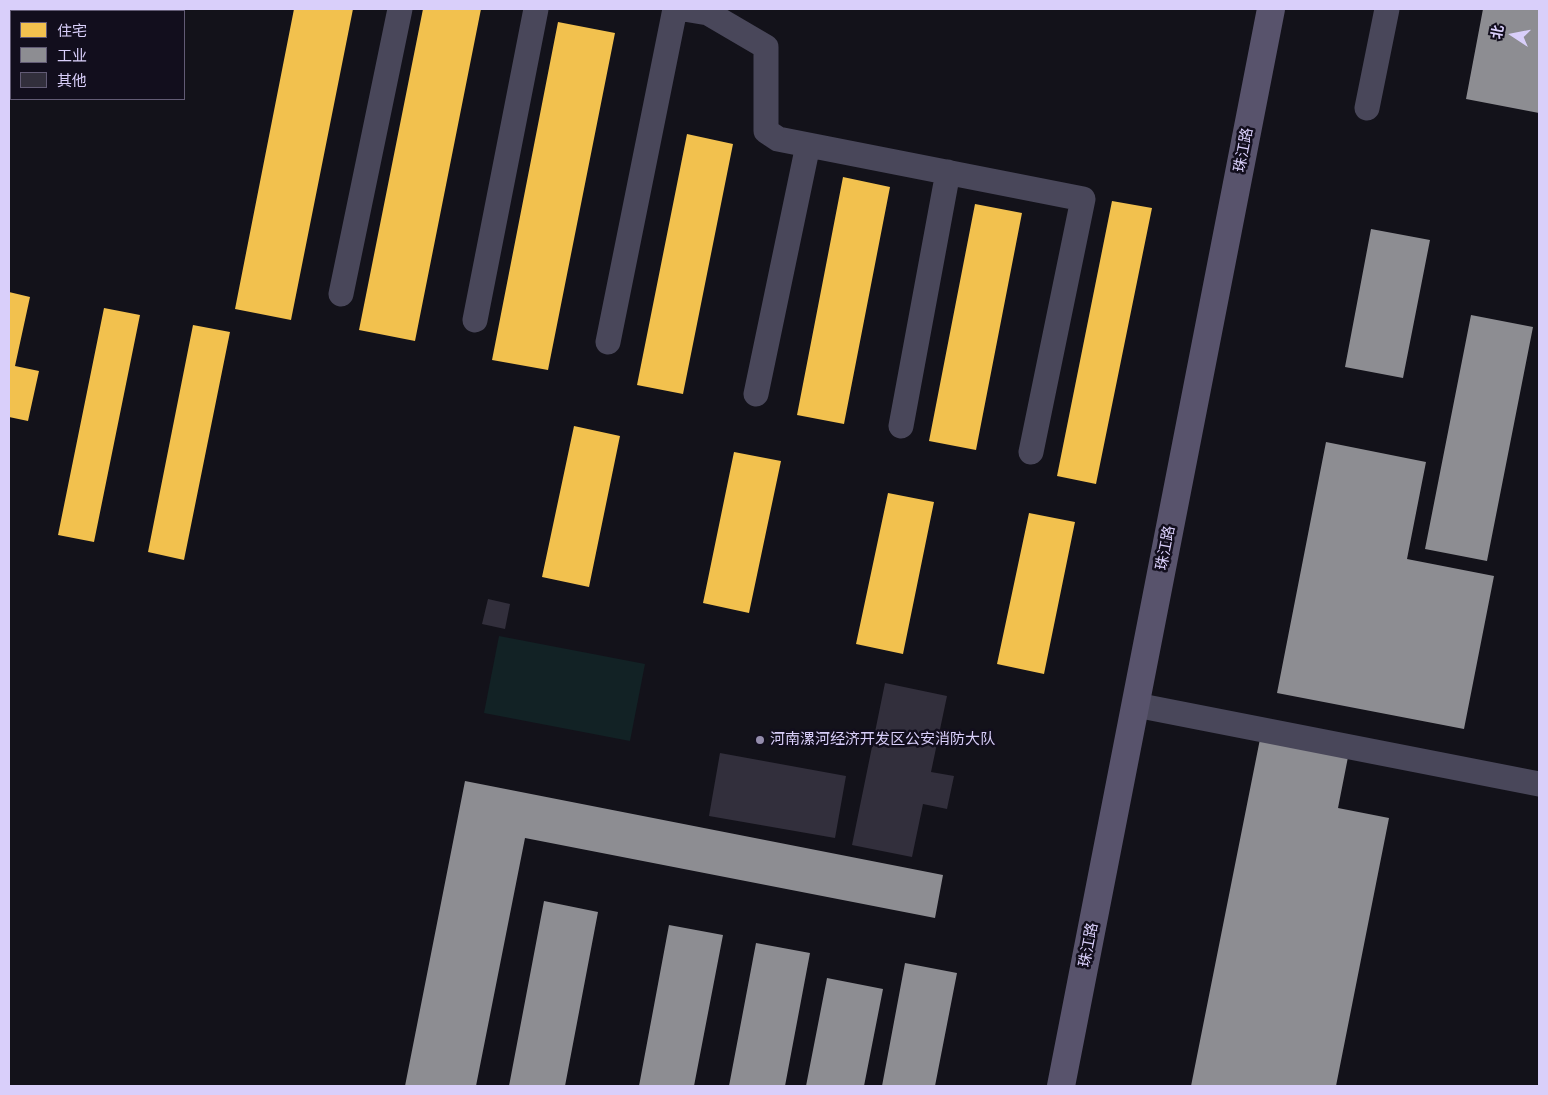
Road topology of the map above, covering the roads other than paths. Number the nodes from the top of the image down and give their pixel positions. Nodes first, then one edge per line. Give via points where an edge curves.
1 (400, 9) edge
2 (536, 9) edge
3 (675, 9) edge
4 (684, 9) edge
5 (1271, 9) edge
6 (1387, 9) edge
7 (1367, 108) dead end
8 (808, 145) junction
9 (948, 172) junction
10 (341, 294) dead end
11 (475, 320) dead end
12 (608, 342) dead end
13 (756, 394) dead end
14 (901, 426) dead end
15 (1031, 452) dead end
16 (1136, 706) junction
17 (1539, 784) edge
18 (1061, 1086) edge

1 - 10 street
2 - 11 street
3 - 12 street
4 - 8 street via 708,13 766,47 766,131 778,139
5 - 16 street, 珠江路
6 - 7 street
8 - 9 street
8 - 13 street
9 - 14 street
9 - 15 street via 1083,199
16 - 17 street
16 - 18 street, 珠江路

